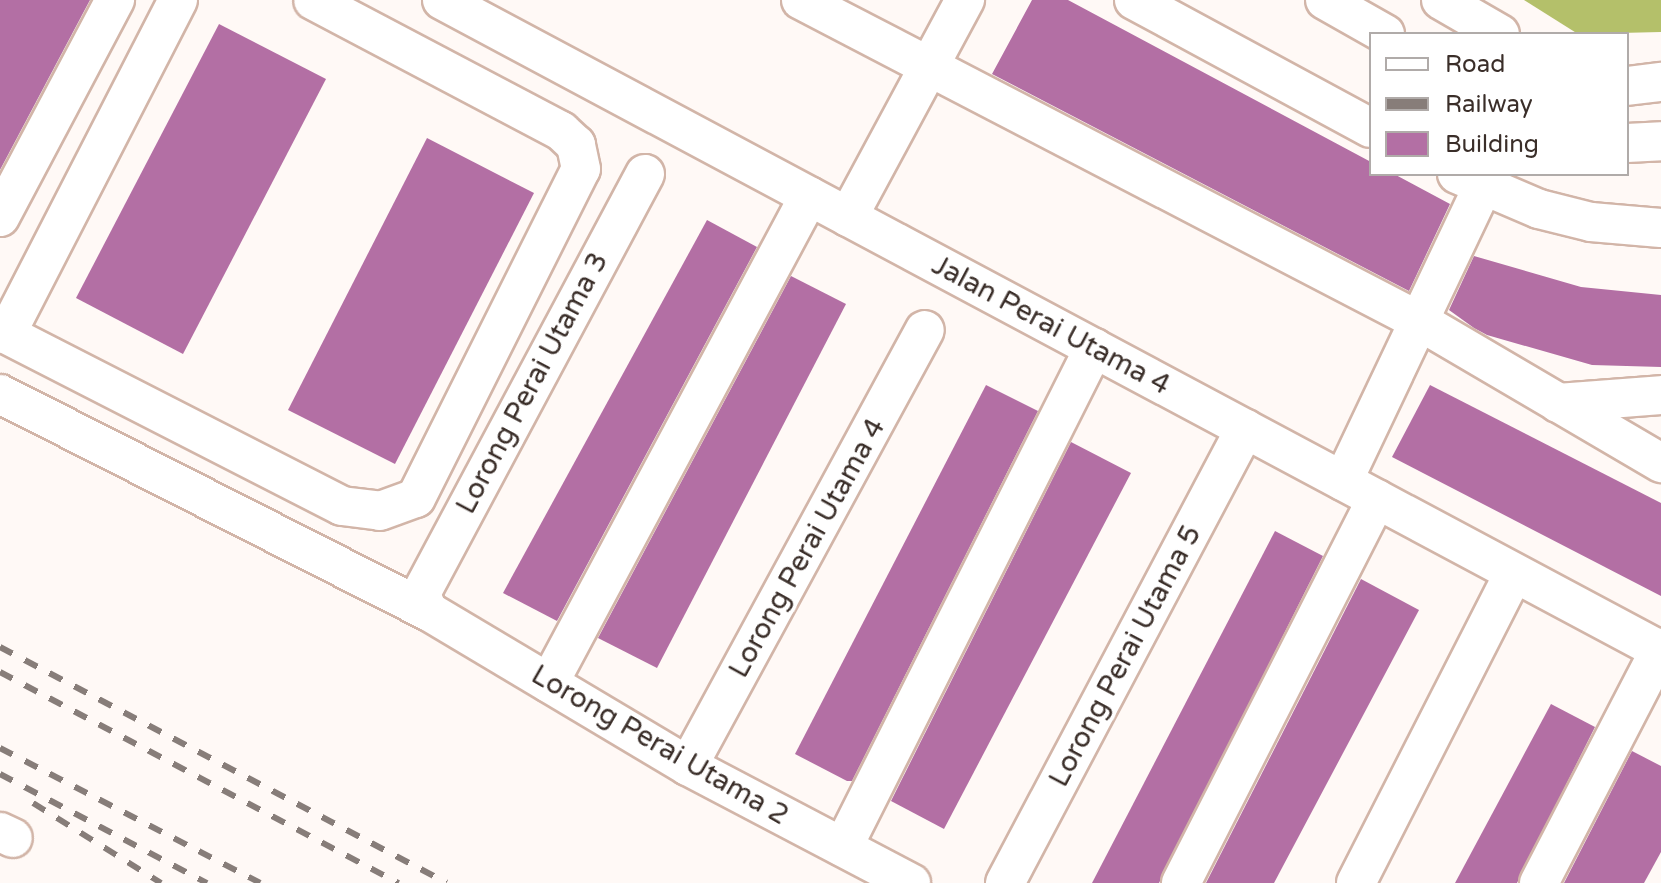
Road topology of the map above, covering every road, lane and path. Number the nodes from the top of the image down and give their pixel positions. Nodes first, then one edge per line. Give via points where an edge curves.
1 (115, 0) edge
2 (178, 0) edge
3 (313, 0) edge
4 (442, 0) edge
5 (801, 0) edge
6 (965, 0) edge
7 (1134, 0) edge
8 (1325, 0) edge
9 (1441, 0) edge
10 (1381, 32) edge
11 (1497, 32) edge
12 (929, 69) junction
13 (1661, 82) edge
14 (1629, 86) edge
15 (1369, 127) edge
16 (1661, 141) edge
17 (1629, 143) edge
18 (645, 174) dead end
19 (1469, 181) edge
20 (809, 196) junction
21 (0, 217) edge
22 (848, 217) junction
23 (1661, 228) edge
24 (1419, 321) junction
25 (925, 330) dead end
26 (1094, 348) junction
27 (0, 394) edge
28 (1661, 395) edge
29 (1558, 403) junction
30 (1245, 429) junction
31 (1661, 463) edge
32 (1343, 481) junction
33 (1377, 499) junction
34 (1514, 573) junction
35 (424, 603) junction
36 (1661, 650) edge
37 (549, 683) junction
38 (688, 766) junction
39 (843, 847) junction
40 (911, 883) edge
41 (1005, 883) edge
42 (1181, 883) edge
43 (1356, 883) edge
44 (1539, 883) edge

1 - 21 street
2 - 3 street via 6,334 342,506 380,511 416,498 581,169 576,145 561,131
4 - 20 street, Jalan Perai Utama 4
5 - 12 street
6 - 12 street
7 - 15 street
8 - 10 street
9 - 11 street
12 - 22 street
12 - 24 street
13 - 14 street
16 - 17 street
18 - 35 street, Lorong Perai Utama 3
19 - 23 street via 1539,209 1591,222
19 - 24 street
20 - 22 street, Jalan Perai Utama 4
20 - 37 street
22 - 26 street, Jalan Perai Utama 4
24 - 29 street
24 - 32 street
25 - 38 street, Lorong Perai Utama 4
26 - 30 street, Jalan Perai Utama 4
26 - 39 street
27 - 35 street, Lorong Perai Utama 2
28 - 29 street
29 - 31 street
30 - 32 street, Jalan Perai Utama 4
30 - 41 street, Lorong Perai Utama 5
32 - 33 street, Jalan Perai Utama 4
33 - 34 street, Jalan Perai Utama 4
33 - 42 street
34 - 36 street, Jalan Perai Utama 4
34 - 43 street
35 - 37 street, Lorong Perai Utama 2
36 - 44 street
37 - 38 street, Lorong Perai Utama 2
38 - 39 street, Lorong Perai Utama 2
39 - 40 street, Lorong Perai Utama 2

